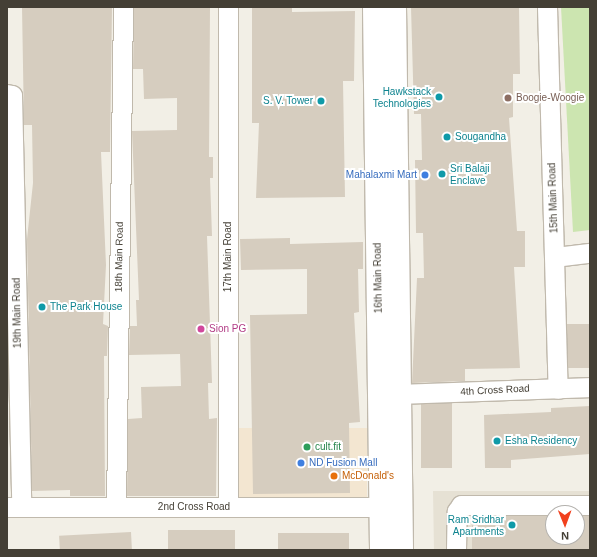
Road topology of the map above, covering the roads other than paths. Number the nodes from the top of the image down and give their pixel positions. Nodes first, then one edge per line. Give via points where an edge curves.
1 (123, 7) edge
2 (228, 7) edge
3 (374, 7) edge
4 (395, 7) edge
5 (547, 7) edge
6 (9, 94) edge
7 (590, 253) edge
8 (555, 257) junction
9 (590, 387) edge
10 (558, 389) junction
11 (400, 394) junction
12 (590, 505) edge
13 (228, 506) junction
14 (14, 507) edge
15 (116, 507) junction
16 (381, 507) junction
17 (381, 550) edge
18 (402, 550) edge
19 (456, 550) edge

1 - 15 street, 18th Main Road
2 - 13 street, 17th Main Road
3 - 16 street, 16th Main Road
4 - 11 street, 16th Main Road
5 - 8 street, 15th Main Road
6 - 14 street, 19th Main Road
7 - 8 street
8 - 10 street, 15th Main Road
9 - 10 street, 4th Cross Road
10 - 11 street, 4th Cross Road
11 - 18 street, 16th Main Road
12 - 19 street via 461,505 456,511
13 - 15 street, 2nd Cross Road
13 - 16 street, 2nd Cross Road
14 - 15 street, 2nd Cross Road
16 - 17 street, 16th Main Road

